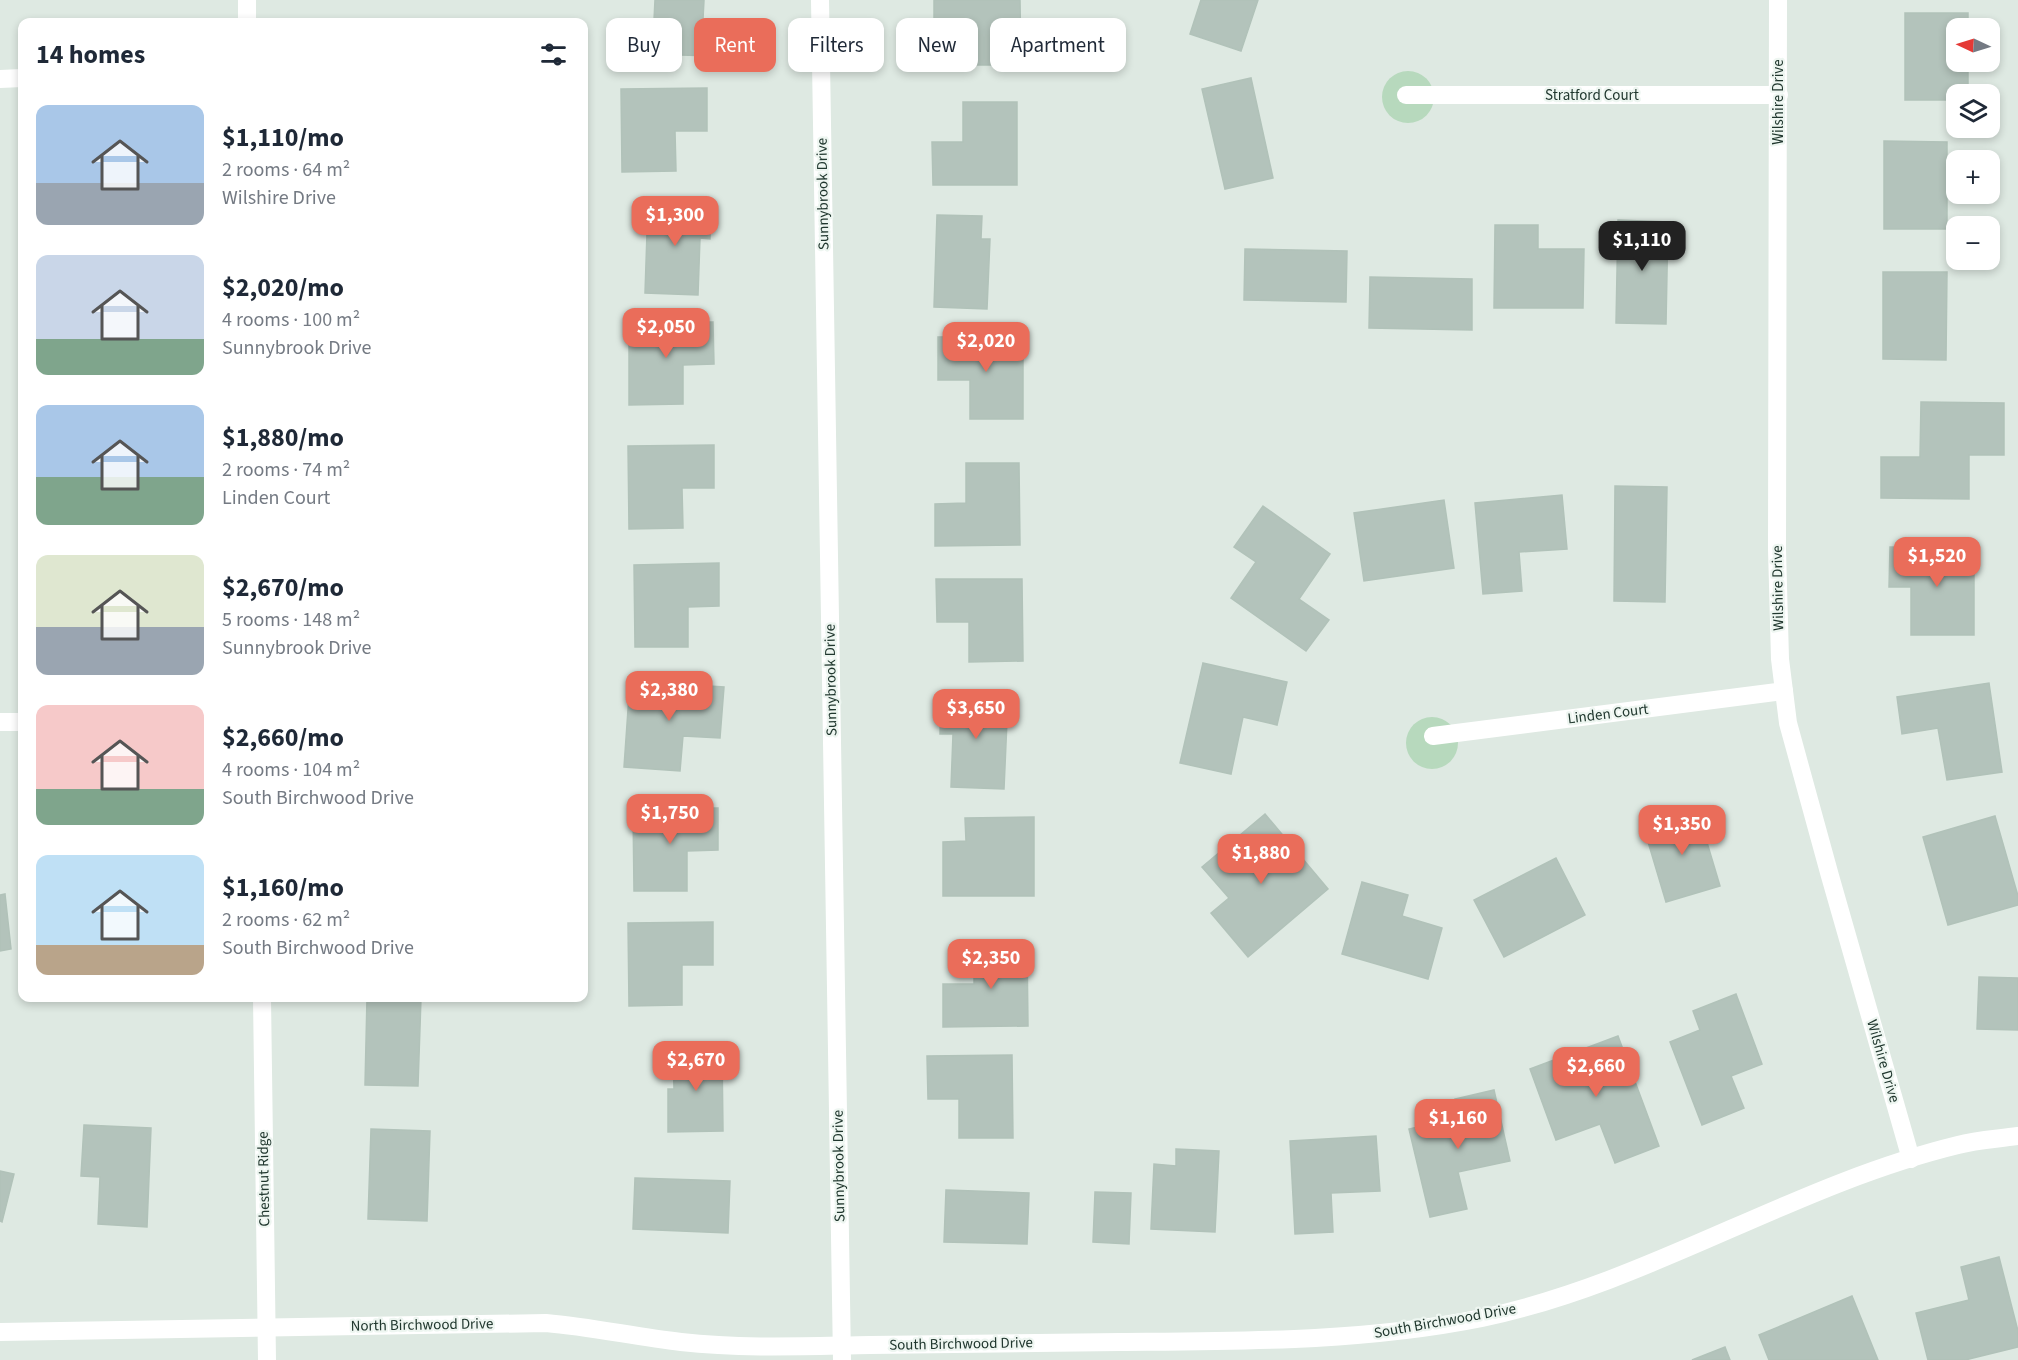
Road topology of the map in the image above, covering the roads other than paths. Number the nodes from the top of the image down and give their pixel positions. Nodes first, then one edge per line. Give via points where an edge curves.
1 (247, 0) edge
2 (820, 0) edge
3 (1778, 0) edge
4 (248, 18) edge
5 (18, 78) edge
6 (0, 79) edge
7 (1406, 95) dead end
8 (1779, 95) junction
9 (1784, 691) junction
10 (0, 722) edge
11 (18, 722) edge
12 (1433, 736) dead end
13 (262, 1002) edge
14 (2018, 1136) edge
15 (1911, 1159) junction
16 (266, 1328) junction
17 (0, 1332) edge
18 (842, 1353) edge
19 (267, 1360) edge

1 - 4 street
2 - 18 street, Sunnybrook Drive
3 - 8 street, Wilshire Drive
5 - 6 street
7 - 8 street, Stratford Court
8 - 9 street, Wilshire Drive via 1777,549
9 - 12 street, Linden Court
9 - 15 street, Wilshire Drive via 1788,723
10 - 11 street
13 - 16 street, Chestnut Ridge
14 - 15 street, South Birchwood Drive via 1960,1144
15 - 18 street, South Birchwood Drive via 1857,1175 1593,1285 1483,1317 1349,1337
16 - 17 street, North Birchwood Drive
16 - 18 street, North Birchwood Drive via 546,1323 681,1342
16 - 19 street, Chestnut Ridge

